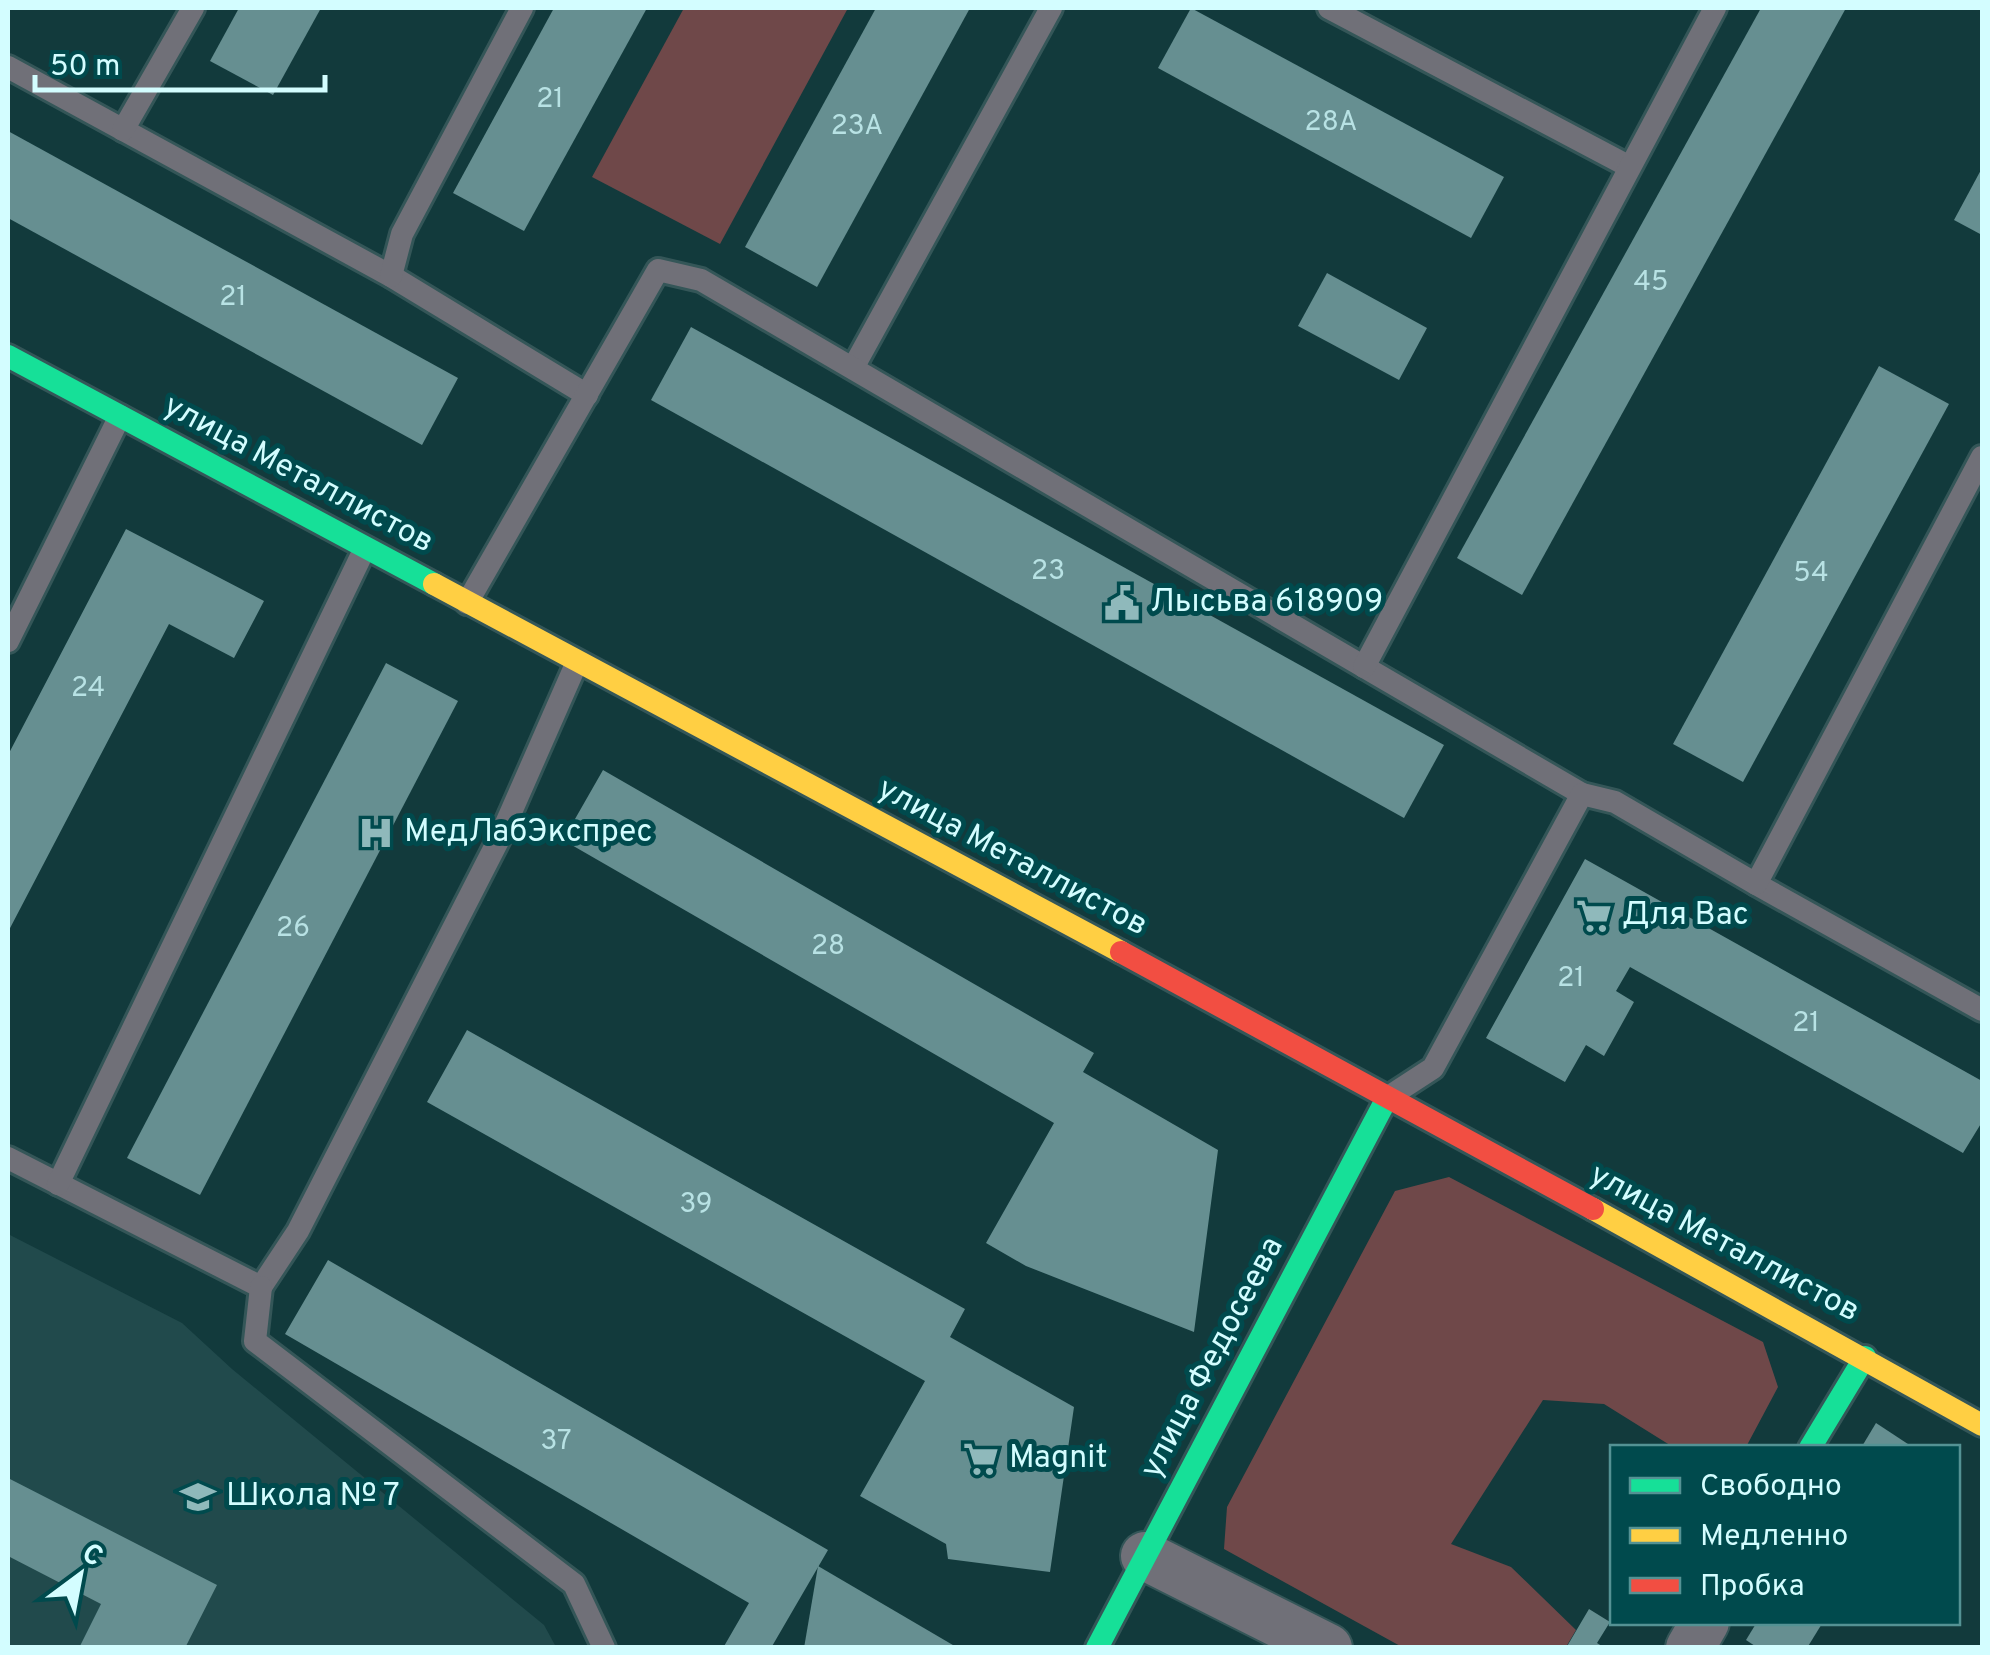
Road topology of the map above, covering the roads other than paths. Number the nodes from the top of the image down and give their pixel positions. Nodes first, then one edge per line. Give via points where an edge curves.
1 (193, 8) edge
2 (522, 8) edge
3 (1051, 8) edge
4 (1329, 8) edge
5 (1715, 8) edge
6 (8, 67) edge
7 (123, 130) junction
8 (1628, 166) junction
9 (390, 276) junction
10 (8, 356) edge
11 (853, 368) junction
12 (586, 395) junction
13 (120, 416) junction
14 (1982, 458) edge
15 (365, 548) junction
16 (467, 602) junction
17 (8, 641) edge
18 (576, 662) junction
19 (1364, 666) junction
20 (1582, 794) junction
21 (1756, 884) junction
22 (1982, 1010) edge
23 (1387, 1098) junction
24 (8, 1158) edge
25 (58, 1184) junction
26 (262, 1287) junction
27 (1865, 1358) junction
28 (1982, 1425) edge
29 (1812, 1445) edge
30 (1145, 1556) junction
31 (1703, 1625) edge
32 (604, 1648) edge
33 (1097, 1648) edge
34 (1328, 1648) edge
35 (1690, 1648) edge

1 - 7 lane
2 - 9 lane via 402,234
3 - 11 lane
4 - 8 lane
5 - 8 lane
6 - 7 lane
7 - 9 lane
8 - 19 lane
9 - 12 lane
10 - 13 street, улица Металлистов
11 - 12 lane via 701,280 658,270
11 - 19 lane
12 - 16 lane
13 - 15 street, улица Металлистов
13 - 17 lane
14 - 21 lane
15 - 16 street, улица Металлистов
15 - 25 lane
16 - 18 street, улица Металлистов
18 - 23 street, улица Металлистов
18 - 26 lane via 500,837 298,1231
19 - 20 lane
20 - 21 lane via 1616,802
20 - 23 lane via 1433,1068
21 - 22 lane
23 - 27 street, улица Металлистов
23 - 30 street, улица Федосеева
24 - 25 lane
25 - 26 lane
26 - 32 lane via 255,1341 574,1584
27 - 28 street, улица Металлистов
27 - 29 street
30 - 33 street, улица Федосеева
30 - 34 street
31 - 35 street

